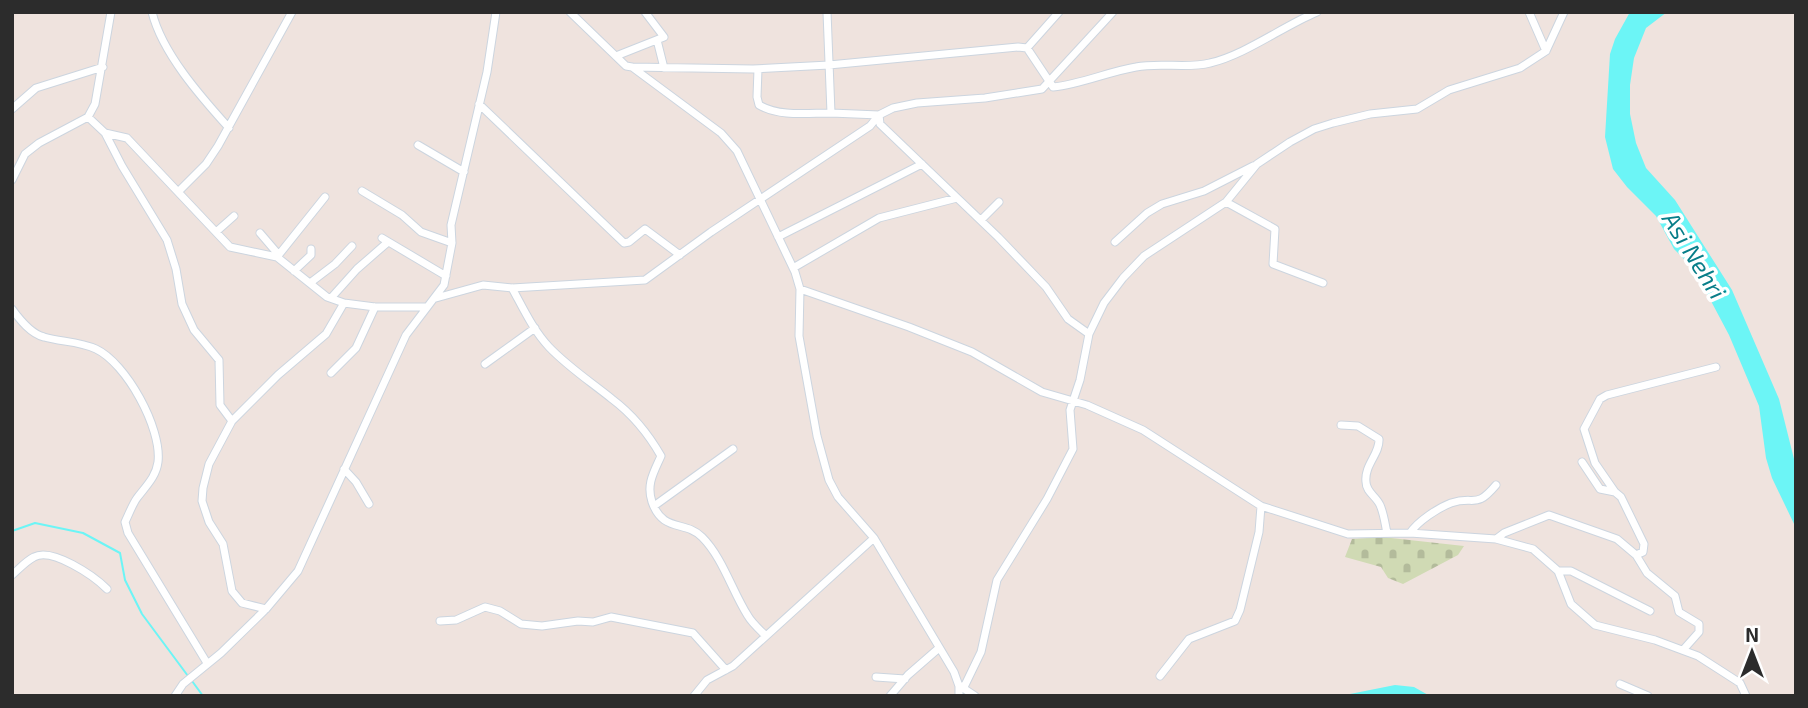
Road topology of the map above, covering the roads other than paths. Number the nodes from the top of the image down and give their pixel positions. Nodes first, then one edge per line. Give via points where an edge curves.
1 (111, 12) edge
2 (152, 12) edge
3 (292, 12) edge
4 (496, 12) edge
5 (570, 12) edge
6 (645, 12) edge
7 (827, 12) edge
8 (1059, 12) edge
9 (1113, 12) edge
10 (1317, 12) edge
11 (1530, 12) edge
12 (1564, 12) edge
13 (657, 40) junction
14 (1027, 48) junction
15 (1546, 51) junction
16 (616, 56) junction
17 (829, 65) junction
18 (103, 67) junction
19 (632, 67) junction
20 (664, 68) junction
21 (758, 69) junction
22 (1049, 82) junction
23 (479, 104) junction
24 (12, 109) edge
25 (831, 113) junction
26 (879, 115) junction
27 (88, 117) junction
28 (229, 128) junction
29 (105, 133) junction
30 (418, 145) dead end
31 (922, 164) junction
32 (1257, 164) junction
33 (464, 172) junction
34 (12, 180) edge
35 (179, 191) junction
36 (362, 191) dead end
37 (325, 197) dead end
38 (957, 198) junction
39 (759, 200) junction
40 (999, 202) dead end
41 (1226, 202) junction
42 (233, 216) dead end
43 (981, 220) junction
44 (216, 232) junction
45 (260, 233) dead end
46 (778, 237) junction
47 (1115, 242) dead end
48 (452, 243) junction
49 (352, 246) dead end
50 (311, 249) dead end
51 (680, 255) junction
52 (278, 256) junction
53 (793, 268) junction
54 (294, 271) junction
55 (446, 276) junction
56 (310, 283) junction
57 (1322, 283) dead end
58 (512, 288) junction
59 (800, 289) junction
60 (331, 298) junction
61 (435, 299) junction
62 (344, 303) junction
63 (375, 307) junction
64 (427, 307) junction
65 (12, 309) edge
66 (535, 328) junction
67 (1089, 334) junction
68 (485, 364) dead end
69 (1716, 367) dead end
70 (331, 373) dead end
71 (1073, 401) junction
72 (232, 421) junction
73 (1341, 425) dead end
74 (733, 449) dead end
75 (1582, 462) dead end
76 (344, 469) junction
77 (1496, 485) dead end
78 (1615, 492) junction
79 (369, 504) dead end
80 (654, 506) junction
81 (1261, 506) junction
82 (1387, 533) junction
83 (1410, 533) junction
84 (874, 538) junction
85 (1496, 540) junction
86 (1636, 555) junction
87 (1559, 571) junction
88 (12, 575) edge
89 (107, 589) dead end
90 (266, 609) junction
91 (1650, 611) dead end
92 (440, 621) dead end
93 (766, 636) junction
94 (939, 648) junction
95 (1683, 650) junction
96 (207, 663) junction
97 (726, 670) junction
98 (1160, 676) dead end
99 (876, 677) dead end
100 (905, 679) junction
101 (1620, 684) dead end
102 (960, 686) junction
103 (175, 696) edge
104 (694, 696) edge
105 (890, 696) edge
106 (959, 696) edge
107 (975, 696) edge
108 (1647, 696) edge
109 (1745, 696) edge

1 - 18 street
2 - 28 street via 156,28 194,89
3 - 28 street
4 - 23 street
5 - 16 street
6 - 13 street via 664,37
7 - 17 street
8 - 14 street
9 - 22 street
10 - 22 street via 1210,63 1136,66 1063,86 1053,87
11 - 15 street
12 - 15 street
13 - 16 street
13 - 20 street
14 - 17 street
14 - 22 street
15 - 32 street via 1520,68 1449,90 1417,109 1370,114 1314,129
16 - 19 street
17 - 21 street
17 - 25 street
18 - 24 street via 36,88
18 - 27 street
19 - 20 street
19 - 39 street via 720,133 737,151
20 - 21 street
21 - 25 street via 759,105 785,113
22 - 26 street via 1042,89 917,103
23 - 33 street
23 - 51 street via 624,243 645,229
25 - 26 street
26 - 31 street via 880,124
26 - 39 street via 870,126
27 - 29 street
27 - 34 street via 25,154
28 - 35 street via 206,164
29 - 35 street via 127,138
29 - 72 street via 167,240 182,304 194,330 219,360 220,405
30 - 33 street
31 - 38 street
31 - 46 street
32 - 41 street
32 - 47 street via 1204,191 1162,204
33 - 48 street via 451,225
35 - 44 street
36 - 48 street via 421,232
37 - 52 street
38 - 43 street
38 - 53 street via 879,218
39 - 46 street
39 - 51 street
40 - 43 street
41 - 57 street via 1275,229 1273,264
41 - 67 street via 1144,256 1110,293
42 - 44 street
43 - 67 street via 1053,295 1068,319
44 - 52 street via 230,247
45 - 52 street
46 - 53 street
48 - 55 street
49 - 56 street
50 - 54 street via 311,255
51 - 58 street via 645,280
52 - 54 street
53 - 59 street
54 - 56 street
55 - 60 street via 385,240
55 - 61 street
56 - 60 street
58 - 61 street via 483,285
58 - 66 street
59 - 71 street via 972,352 1042,392
59 - 84 street via 799,337 829,480
60 - 62 street
61 - 64 street
62 - 63 street
62 - 72 street via 326,334
63 - 64 street
63 - 70 street via 356,348
64 - 76 street via 406,335
65 - 96 street via 43,337 98,350 143,401 158,461 153,478 125,522
66 - 68 street
66 - 80 street via 548,346 614,400 653,442 661,456 650,479
67 - 71 street
69 - 78 street via 1600,399 1585,423 1584,435
71 - 81 street via 1143,430
71 - 102 street via 1073,449 997,580 981,652 965,685
72 - 90 street via 209,464 202,501 223,544 232,591 243,603
73 - 82 street via 1358,426 1380,439 1366,481 1381,506
74 - 80 street
75 - 78 street via 1600,489
76 - 79 street
76 - 90 street via 298,571
77 - 83 street via 1482,499 1448,505
78 - 86 street via 1643,544 1643,552
80 - 93 street via 666,522 700,534 749,618
81 - 82 street via 1348,534
81 - 98 street via 1259,532 1234,621 1189,639
82 - 83 street
83 - 85 street
84 - 93 street
84 - 94 street
85 - 86 street via 1549,515 1617,539
85 - 87 street via 1533,549
86 - 95 street via 1647,573 1675,596 1679,612 1699,624 1699,632
87 - 91 street via 1571,571
87 - 95 street via 1571,604 1595,625
88 - 89 street via 35,556 44,555 64,560
90 - 96 street
92 - 97 street via 456,620 485,607 521,624 542,626 611,617 693,633
93 - 97 street
94 - 100 street
94 - 102 street
95 - 109 street via 1740,683
96 - 103 street
97 - 104 street
99 - 100 street
100 - 105 street
101 - 108 street
102 - 106 street
102 - 107 street

